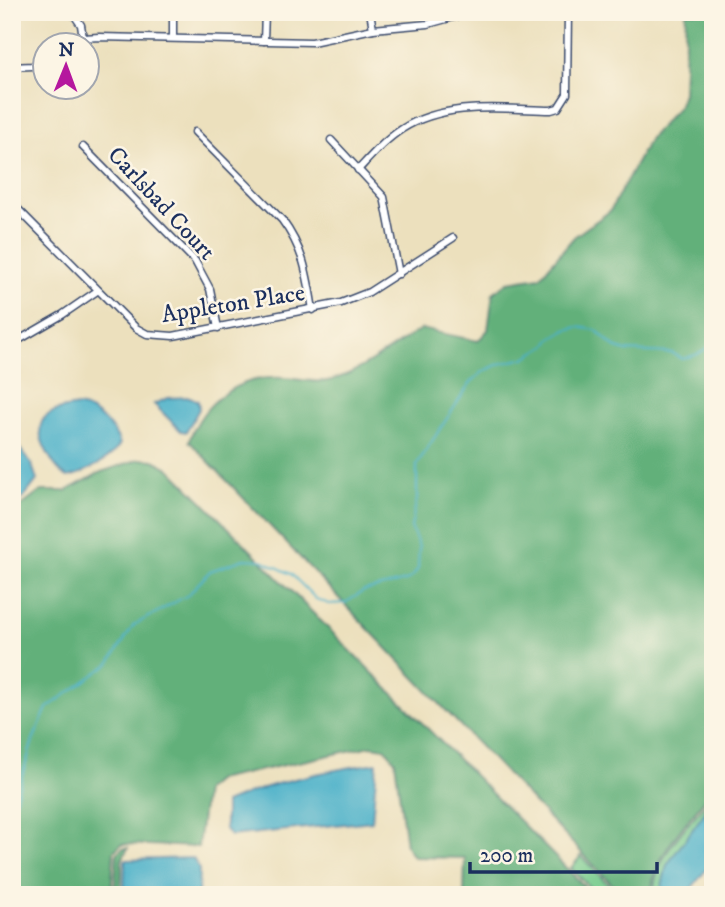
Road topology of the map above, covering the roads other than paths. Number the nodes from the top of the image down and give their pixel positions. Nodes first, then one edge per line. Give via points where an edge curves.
1 (72, 12) edge
2 (173, 12) edge
3 (265, 12) edge
4 (370, 12) edge
5 (472, 12) edge
6 (568, 12) edge
7 (373, 29) junction
8 (82, 32) edge
9 (102, 38) edge
10 (173, 38) junction
11 (264, 41) junction
12 (32, 66) edge
13 (12, 67) edge
14 (195, 132) dead end
15 (331, 140) dead end
16 (83, 147) dead end
17 (358, 170) junction
18 (12, 204) edge
19 (453, 238) dead end
20 (399, 274) junction
21 (97, 291) junction
22 (313, 310) junction
23 (218, 328) junction
24 (12, 344) edge
25 (302, 894) edge
26 (367, 894) edge
27 (252, 895) edge
28 (419, 895) edge

1 - 8 street
2 - 10 street
3 - 11 street
4 - 7 street
5 - 7 street via 428,24
6 - 17 street via 566,94 558,108 467,109 435,115 402,128
7 - 11 street via 312,42
9 - 10 street
10 - 11 street
12 - 13 street
14 - 22 street via 293,235 306,268
15 - 17 street
16 - 23 street, Carlsbad Court via 195,261 210,289
17 - 20 street via 384,197
18 - 21 street, Appleton Place
19 - 20 street, Appleton Place
20 - 22 street, Appleton Place via 369,292
21 - 23 street, Appleton Place via 147,334 173,336
21 - 24 street
22 - 23 street, Appleton Place
25 - 26 street
25 - 27 street
26 - 28 street

